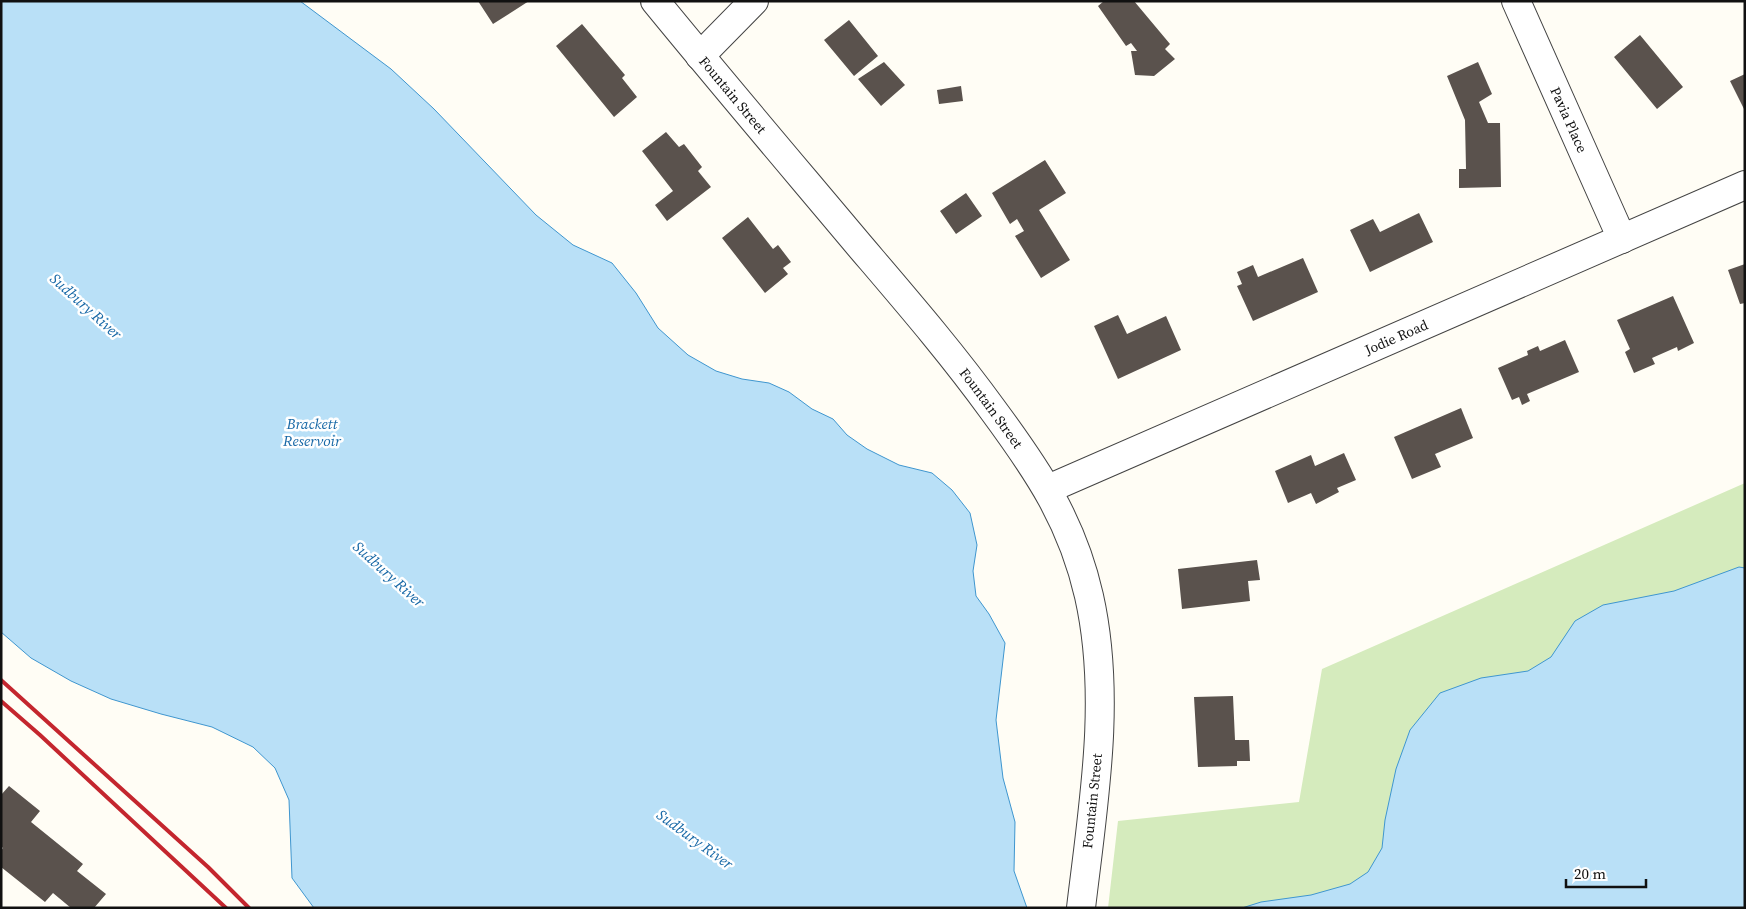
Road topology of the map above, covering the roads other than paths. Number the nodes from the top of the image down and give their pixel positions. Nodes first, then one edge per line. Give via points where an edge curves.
1 (654, 1) edge
2 (754, 1) edge
3 (1516, 1) edge
4 (700, 56) junction
5 (1745, 184) edge
6 (1622, 239) junction
7 (1048, 489) junction
8 (1081, 908) edge

1 - 4 street, Fountain Street
2 - 4 street
3 - 6 street, Pavia Place
4 - 7 street, Fountain Street via 961,366
5 - 6 street, Jodie Road
6 - 7 street, Jodie Road
7 - 8 street, Fountain Street via 1083,571 1098,667 1096,773

